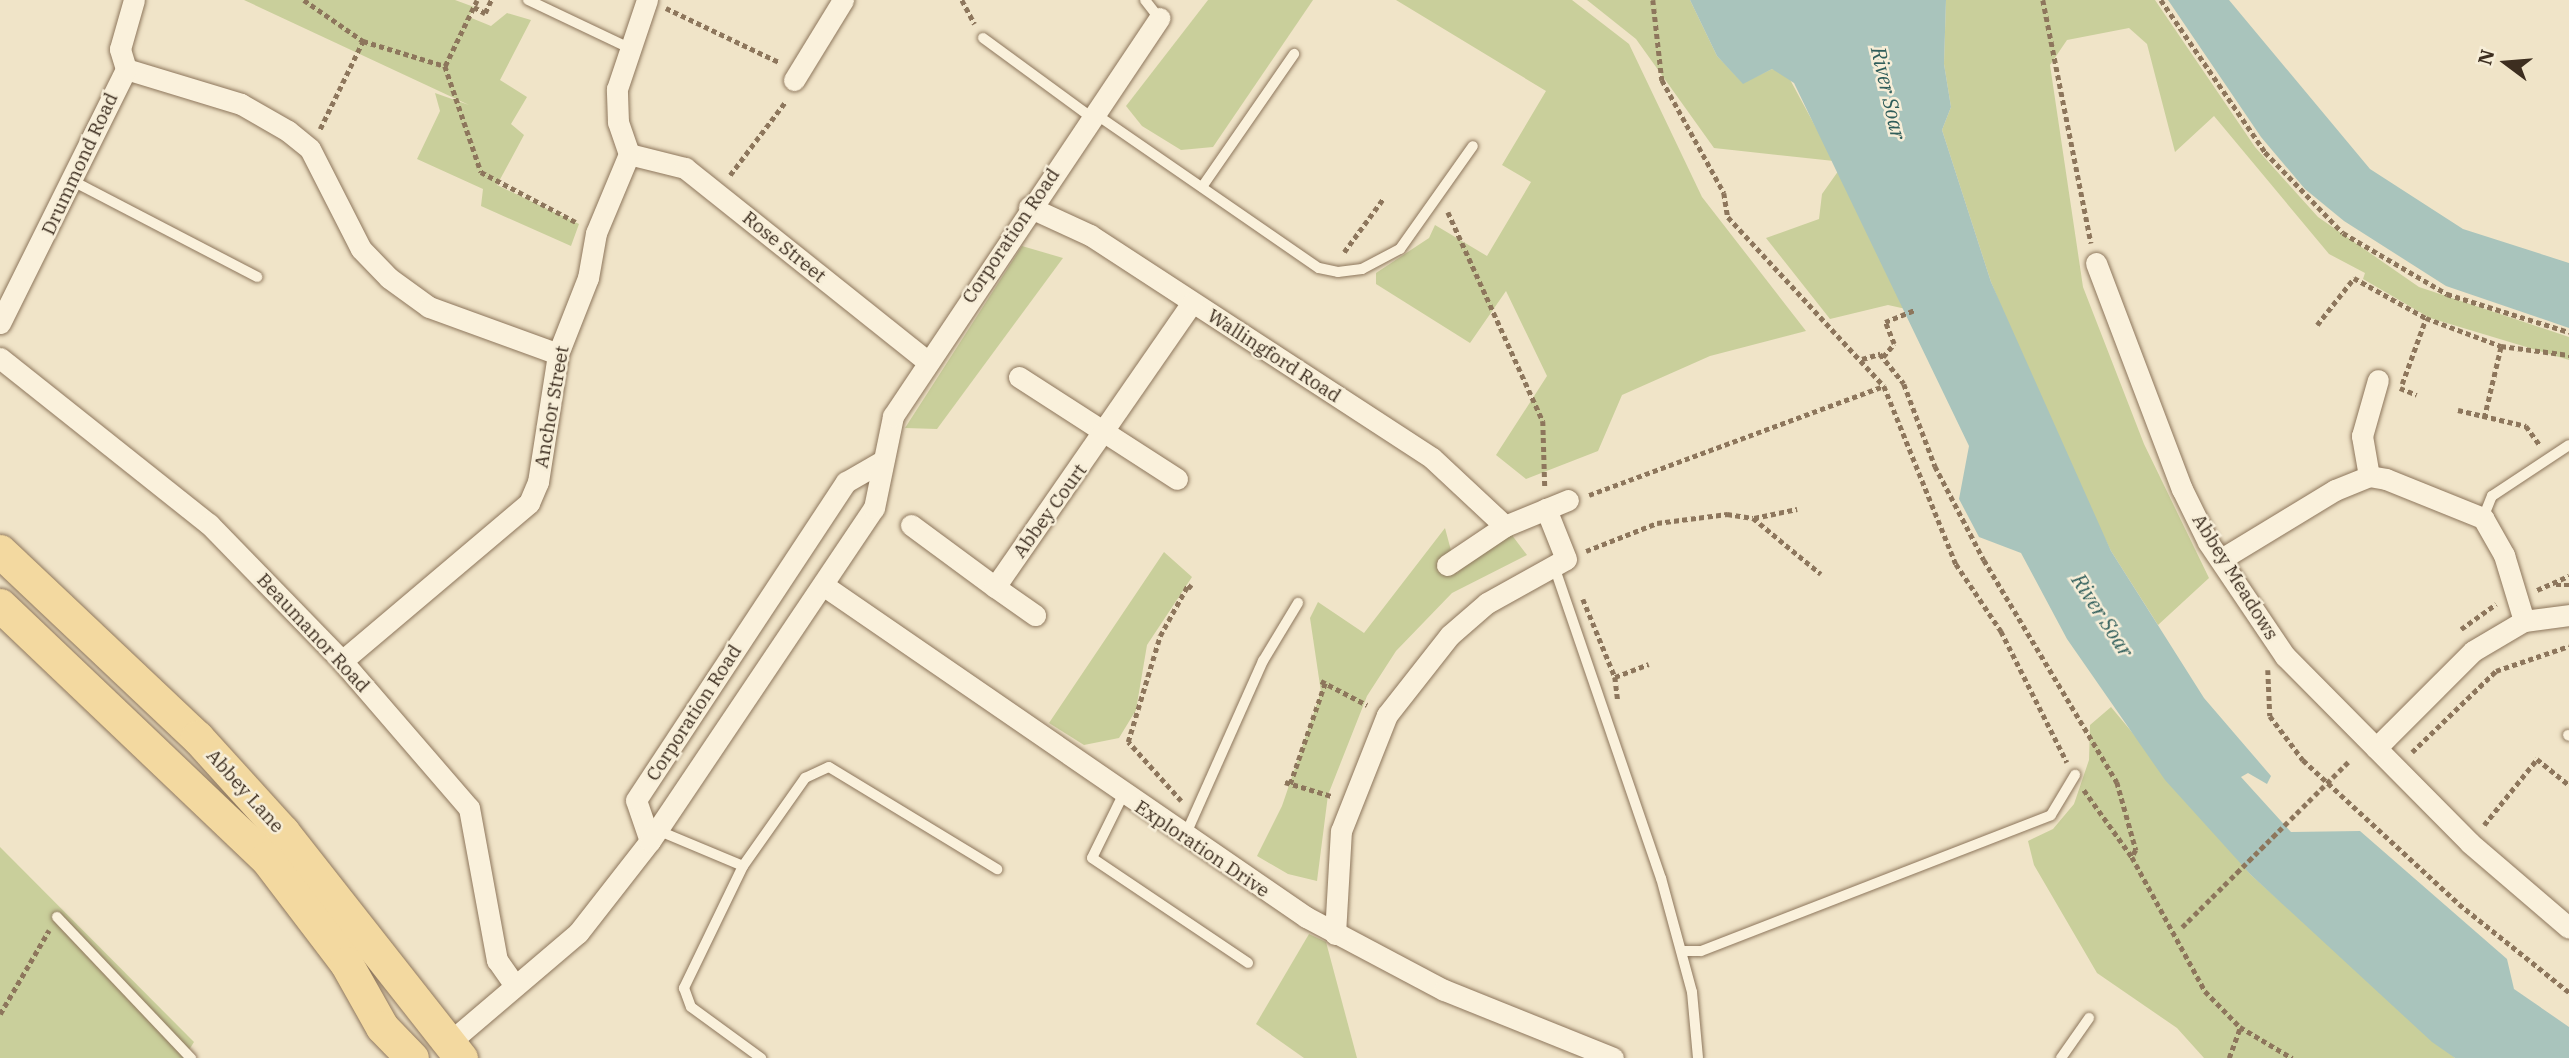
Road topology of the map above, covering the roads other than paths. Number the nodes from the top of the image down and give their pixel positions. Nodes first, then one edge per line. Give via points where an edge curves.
1 (134, 0) edge
2 (528, 0) edge
3 (843, 0) edge
4 (1145, 0) edge
5 (655, 3) edge
6 (1157, 9) edge
7 (983, 38) road end
8 (627, 47) junction
9 (1294, 54) dead end
10 (126, 69) junction
11 (796, 75) road end
12 (1092, 115) junction
13 (1473, 146) dead end
14 (629, 154) junction
15 (71, 180) junction
16 (1202, 187) junction
17 (1029, 207) junction
18 (2096, 263) road end
19 (257, 277) dead end
20 (1192, 302) junction
21 (0, 323) edge
22 (558, 354) junction
23 (0, 358) edge
24 (928, 362) junction
25 (1018, 377) dead end
26 (2378, 380) dead end
27 (1105, 435) junction
28 (2569, 445) edge
29 (880, 462) junction
30 (2369, 476) junction
31 (1177, 479) dead end
32 (1568, 500) road end
33 (1546, 509) junction
34 (2483, 518) junction
35 (911, 525) dead end
36 (1505, 526) junction
37 (0, 551) edge
38 (2223, 558) junction
39 (1560, 563) junction
40 (1447, 565) dead end
41 (823, 585) junction
42 (995, 587) junction
43 (1298, 603) dead end
44 (0, 605) edge
45 (1035, 615) dead end
46 (2569, 615) edge
47 (2524, 621) junction
48 (342, 662) junction
49 (2376, 748) junction
50 (2075, 775) road end
51 (1123, 795) junction
52 (654, 836) junction
53 (1184, 838) junction
54 (743, 866) junction
55 (997, 869) dead end
56 (57, 917) road end
57 (2569, 928) edge
58 (1335, 934) junction
59 (1682, 951) junction
60 (1248, 963) dead end
61 (514, 984) junction
62 (2089, 1018) dead end
63 (456, 1050) edge
64 (191, 1058) edge
65 (412, 1058) edge
66 (761, 1058) edge
67 (1613, 1058) edge
68 (1698, 1058) edge
69 (2062, 1058) edge

1 - 10 street, Drummond Road via 120,49
2 - 8 lane
3 - 11 street
4 - 6 lane
5 - 8 street
6 - 12 street, Corporation Road
7 - 12 lane
8 - 14 street via 618,122
9 - 16 lane
10 - 15 street, Drummond Road
10 - 22 street via 241,104 310,149 361,249 389,278 429,307
12 - 16 lane
12 - 17 street, Corporation Road
13 - 16 lane via 1440,197 1391,255 1362,269 1331,270
14 - 22 street, Anchor Street via 596,233 587,278
14 - 24 street, Rose Street via 685,168
15 - 19 lane
15 - 21 street, Drummond Road
17 - 20 street, Wallingford Road via 1090,234
17 - 24 street, Corporation Road
18 - 38 street, Abbey Meadows via 2182,489 2208,542
20 - 27 street, Abbey Court
20 - 36 street, Wallingford Road via 1432,458
22 - 48 street, Anchor Street via 538,482 529,503
23 - 48 street, Beaumanor Road via 209,524
24 - 29 street, Corporation Road via 893,416
25 - 27 street
26 - 30 street via 2362,436
27 - 31 street
27 - 42 street, Abbey Court
28 - 34 lane via 2492,496
29 - 41 street, Corporation Road via 874,508
29 - 52 street, Corporation Road via 846,482 636,800
30 - 34 street
30 - 38 street
32 - 33 street
33 - 36 street
33 - 39 street
34 - 47 street via 2504,555
35 - 42 street
36 - 40 street
37 - 63 main road, Abbey Lane via 197,737 283,832
38 - 49 street, Abbey Meadows via 2285,656
39 - 58 street via 1487,603 1450,635 1387,715 1349,802 1337,861
39 - 59 lane
41 - 51 street, Exploration Drive
41 - 52 street, Corporation Road
42 - 45 street
43 - 53 lane via 1263,661
44 - 65 main road, Abbey Lane via 266,858 346,963 382,1027
46 - 47 street
47 - 49 street via 2473,651
48 - 61 street, Beaumanor Road via 469,808 498,960
49 - 57 street, Abbey Meadows
50 - 59 lane via 2051,815 1701,951
51 - 53 street, Exploration Drive
51 - 60 lane via 1092,858
52 - 54 lane
52 - 61 street, Corporation Road via 578,933
53 - 58 street, Exploration Drive
54 - 55 lane via 805,778 829,768
54 - 66 lane via 684,988 691,1007
56 - 64 lane via 183,1043
58 - 67 street, Exploration Drive via 1444,990
59 - 68 lane via 1699,1030
61 - 63 street, Corporation Road
62 - 69 lane

